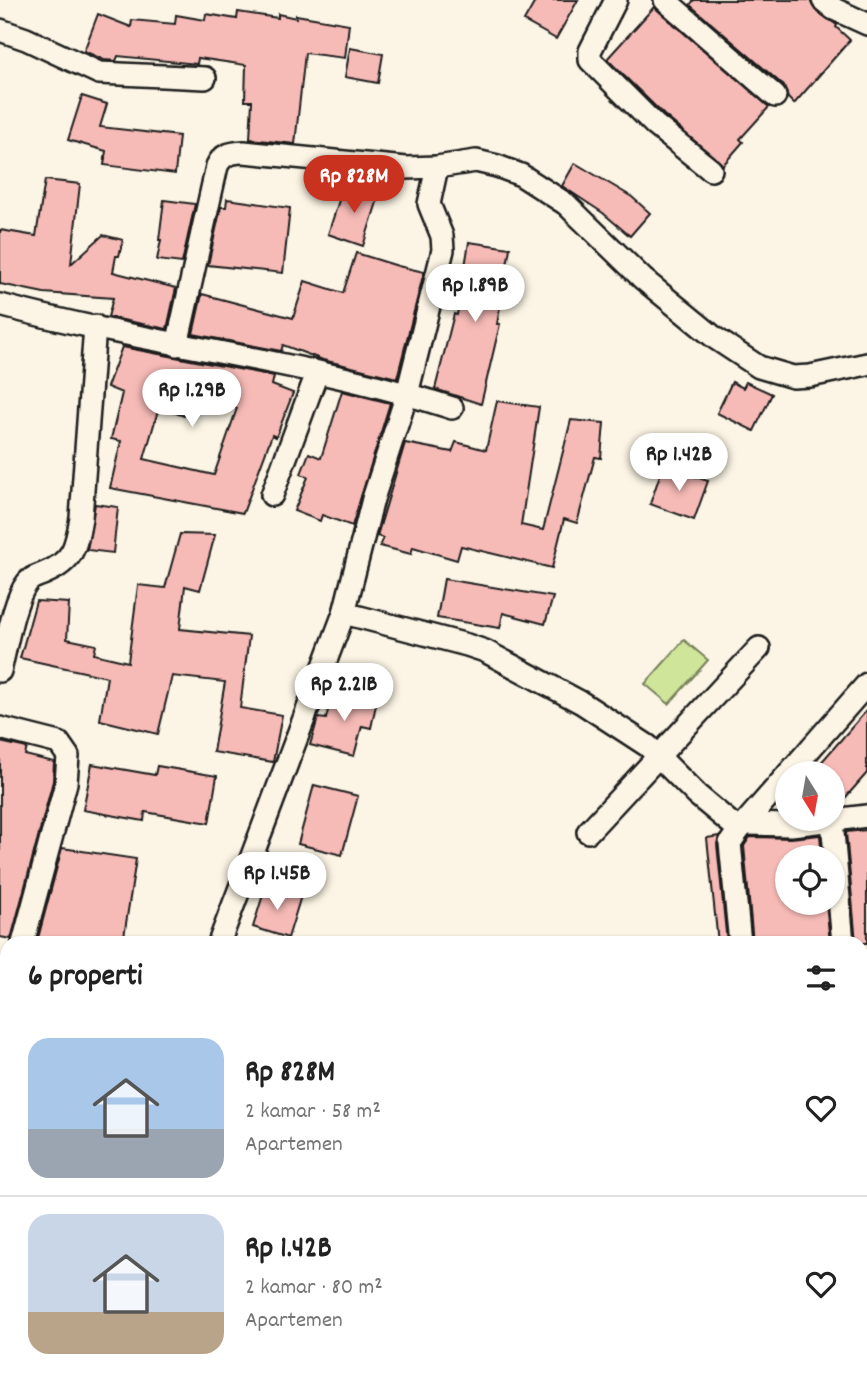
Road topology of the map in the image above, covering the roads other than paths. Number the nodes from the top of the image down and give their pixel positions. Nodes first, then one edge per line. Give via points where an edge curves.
1 (616, 0) edge
2 (665, 0) edge
3 (823, 0) edge
4 (867, 24) edge
5 (0, 30) edge
6 (205, 78) dead end
7 (775, 96) dead end
8 (436, 167) junction
9 (711, 170) dead end
10 (0, 305) edge
11 (95, 327) junction
12 (177, 345) junction
13 (867, 364) edge
14 (317, 373) junction
15 (407, 394) junction
16 (452, 408) dead end
17 (272, 495) dead end
18 (344, 613) junction
19 (759, 648) dead end
20 (0, 671) edge
21 (867, 684) edge
22 (0, 728) edge
23 (658, 757) junction
24 (799, 761) edge
25 (775, 789) edge
26 (867, 816) edge
27 (845, 819) edge
28 (775, 826) edge
29 (742, 827) junction
30 (833, 831) edge
31 (588, 832) dead end
32 (25, 936) edge
33 (222, 936) edge
34 (739, 936) edge
35 (842, 936) edge

1 - 9 street via 590,51 590,60 655,125
2 - 7 street
3 - 4 street
5 - 6 street via 99,73
8 - 12 street via 244,152 221,158
8 - 13 street via 476,161 521,175 539,186 566,204 692,320 759,367 793,377
8 - 15 street via 429,205 443,250
10 - 11 street
11 - 12 street
11 - 20 street via 76,543 58,567 28,580 20,594
12 - 14 street
14 - 15 street
14 - 17 street
15 - 16 street
15 - 18 street via 373,499
18 - 23 street via 485,651 582,703
18 - 33 street
19 - 23 street
21 - 24 street
22 - 32 street via 59,743 68,756 66,783
23 - 29 street via 696,795
23 - 31 street
25 - 29 street
26 - 27 street
28 - 29 street
29 - 34 street via 730,843
30 - 35 street

